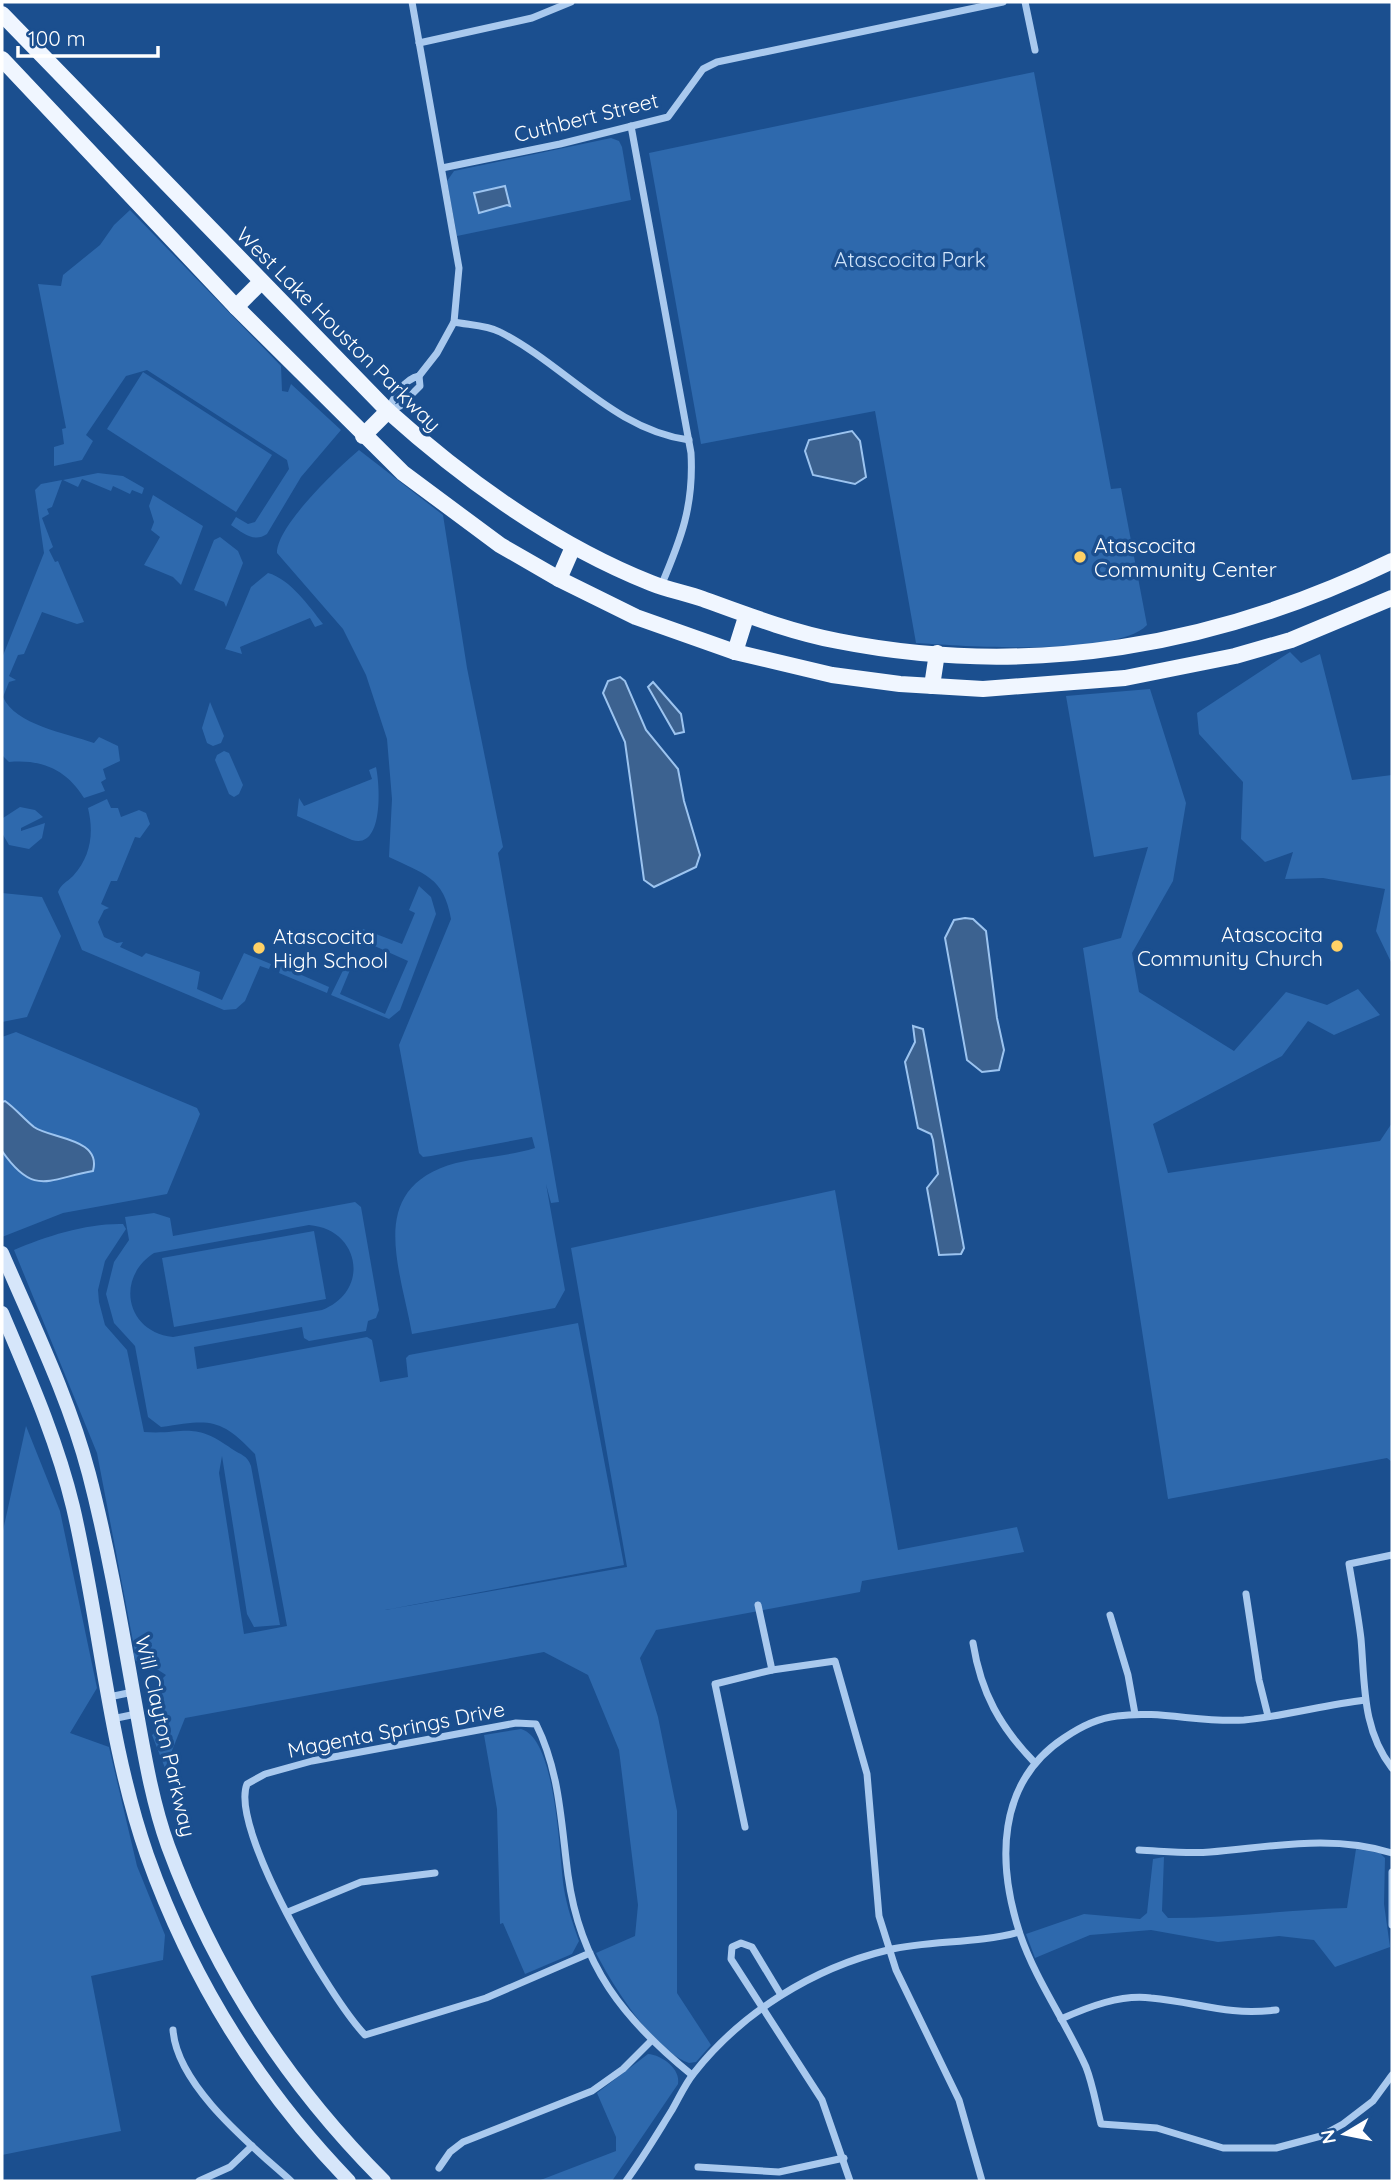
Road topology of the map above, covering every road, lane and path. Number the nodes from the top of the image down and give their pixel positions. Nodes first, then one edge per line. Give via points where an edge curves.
1 (412, 2) edge
2 (571, 2) edge
3 (1003, 2) edge
4 (1025, 2) edge
5 (2, 14) edge
6 (419, 43) junction
7 (1035, 50) dead end
8 (2, 59) edge
9 (94, 111) junction
10 (631, 126) junction
11 (71, 131) junction
12 (442, 168) junction
13 (261, 282) junction
14 (236, 306) junction
15 (454, 321) junction
16 (388, 411) junction
17 (363, 436) junction
18 (689, 440) junction
19 (573, 547) junction
20 (1392, 561) edge
21 (559, 579) junction
22 (661, 587) junction
23 (1392, 598) edge
24 (746, 617) junction
25 (1154, 642) junction
26 (734, 652) junction
27 (937, 653) junction
28 (1160, 672) junction
29 (932, 686) junction
30 (2, 1252) edge
31 (2, 1313) edge
32 (1392, 1555) edge
33 (1247, 1594) dead end
34 (758, 1605) dead end
35 (1110, 1615) dead end
36 (973, 1643) dead end
37 (772, 1670) junction
38 (133, 1692) junction
39 (109, 1697) junction
40 (1365, 1700) junction
41 (136, 1714) junction
42 (1135, 1714) junction
43 (1268, 1716) junction
44 (112, 1719) junction
45 (1035, 1763) junction
46 (1392, 1768) edge
47 (745, 1827) dead end
48 (168, 1846) junction
49 (1139, 1850) dead end
50 (1392, 1853) edge
51 (147, 1854) junction
52 (1392, 1872) edge
53 (435, 1873) dead end
54 (1392, 1908) edge
55 (288, 1912) junction
56 (1392, 1924) edge
57 (1019, 1932) junction
58 (889, 1950) junction
59 (590, 1953) junction
60 (781, 1995) junction
61 (763, 2008) junction
62 (1276, 2010) dead end
63 (1060, 2018) junction
64 (173, 2031) dead end
65 (651, 2041) junction
66 (692, 2075) junction
67 (1392, 2076) edge
68 (252, 2146) junction
69 (844, 2158) junction
70 (698, 2166) dead end
71 (439, 2168) dead end
72 (199, 2181) edge
73 (291, 2181) edge
74 (349, 2181) edge
75 (384, 2181) edge
76 (626, 2181) edge
77 (850, 2181) edge
78 (982, 2181) edge

1 - 6 street
2 - 6 street via 532,18
3 - 10 street, Cuthbert Street via 717,62 703,68 668,117
4 - 7 street
5 - 9 main road, West Lake Houston Parkway
6 - 12 street
8 - 11 main road
9 - 11 main road
9 - 13 main road, West Lake Houston Parkway
10 - 12 street, Cuthbert Street
10 - 18 street
11 - 14 main road
12 - 15 street via 459,268
13 - 14 main road
13 - 16 main road, West Lake Houston Parkway
14 - 17 main road
15 - 16 street via 438,353 393,398
15 - 18 street via 499,331 630,421 662,436
16 - 17 main road
16 - 19 main road, West Lake Houston Parkway via 462,474
17 - 21 main road via 440,503
18 - 22 street via 693,486 685,527
19 - 21 main road
19 - 22 main road, West Lake Houston Parkway
20 - 25 main road, West Lake Houston Parkway via 1269,613
21 - 26 main road via 636,617
22 - 24 main road, West Lake Houston Parkway
23 - 28 main road via 1291,640
24 - 26 main road
24 - 27 main road, West Lake Houston Parkway via 836,641
25 - 27 main road, West Lake Houston Parkway via 1072,654
25 - 28 main road
26 - 29 main road via 832,675
27 - 29 main road
28 - 29 main road via 1060,686 983,690
30 - 38 main road, Will Clayton Parkway via 88,1471
31 - 39 main road via 68,1488
32 - 40 street via 1349,1564
33 - 43 street
34 - 37 street
35 - 42 street
36 - 45 street via 990,1707
37 - 47 street via 715,1684
37 - 58 street via 835,1661 867,1774 878,1906
38 - 39 street
38 - 41 main road, Will Clayton Parkway
39 - 44 main road
40 - 43 street
40 - 46 street via 1374,1738
41 - 44 street
41 - 48 main road, Will Clayton Parkway
42 - 43 street via 1202,1720
42 - 45 street via 1113,1716 1074,1731
44 - 51 main road
45 - 57 street via 1017,1790 1004,1846
48 - 51 main road
48 - 75 main road, Will Clayton Parkway via 222,1969 247,2013 326,2119
49 - 50 street via 1206,1853 1311,1841 1366,1844
51 - 74 main road via 181,1942 247,2059 287,2114
52 - 54 street
53 - 55 street via 361,1882
54 - 56 street
55 - 59 street via 317,1967 365,2035 486,1998
55 - 59 street, Magenta Springs Drive via 247,1818 243,1794 247,1784 312,1761 516,1723 536,1724 555,1777 574,1905
57 - 58 street via 994,1939
57 - 63 street
58 - 60 street via 838,1966
58 - 78 street via 959,2100
59 - 65 street, Magenta Springs Drive via 615,1999
60 - 61 street
60 - 61 street via 752,1947 736,1944 731,1959
61 - 66 street
61 - 69 street via 822,2100
62 - 63 street via 1214,2011 1149,1997 1108,2002
63 - 67 street via 1087,2069 1101,2124 1157,2129 1223,2148 1250,2150 1321,2136 1359,2113
64 - 68 street via 181,2063
65 - 66 street, Magenta Springs Drive
65 - 71 street via 592,2091 463,2142
66 - 76 street
68 - 72 street via 230,2167
68 - 73 street
69 - 70 street via 779,2172
69 - 77 street

